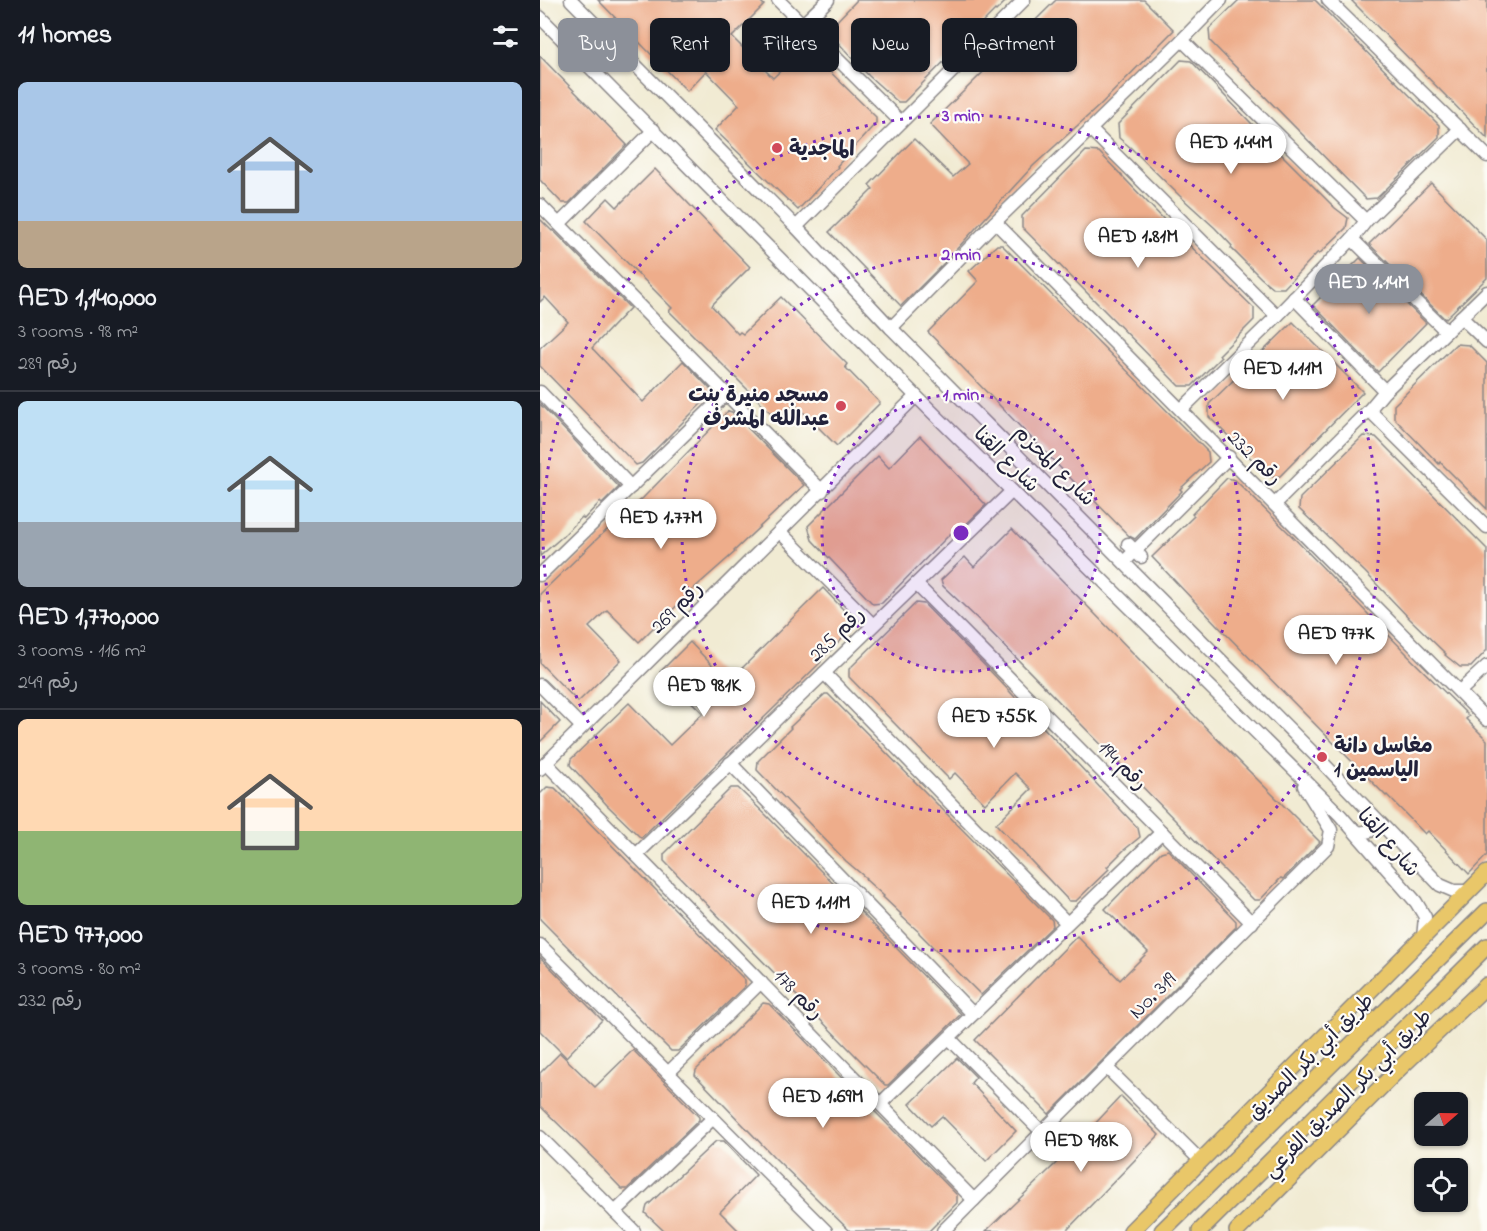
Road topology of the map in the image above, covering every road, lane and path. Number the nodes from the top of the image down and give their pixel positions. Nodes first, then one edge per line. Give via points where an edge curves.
1 (571, 0) edge
2 (778, 0) edge
3 (828, 0) edge
4 (1024, 0) edge
5 (1221, 0) edge
6 (1329, 0) edge
7 (540, 17) edge
8 (795, 18) edge
9 (809, 18) edge
10 (1182, 40) junction
11 (839, 61) edge
12 (901, 122) junction
13 (1090, 129) junction
14 (1460, 129) junction
15 (654, 130) junction
16 (1487, 156) edge
17 (540, 205) edge
18 (1366, 221) junction
19 (995, 222) junction
20 (559, 224) junction
21 (796, 227) junction
22 (1352, 239) junction
23 (1487, 292) edge
24 (1294, 298) junction
25 (1277, 316) junction
26 (1461, 316) junction
27 (891, 328) junction
28 (1446, 331) junction
29 (1487, 342) edge
30 (1385, 390) junction
31 (540, 392) edge
32 (726, 394) junction
33 (916, 396) junction
34 (1180, 410) junction
35 (1369, 410) junction
36 (1229, 457) junction
37 (631, 486) junction
38 (822, 491) junction
39 (1012, 492) junction
40 (1275, 504) junction
41 (1487, 526) edge
42 (780, 532) junction
43 (1124, 562) junction
44 (540, 575) edge
45 (916, 584) junction
46 (873, 625) junction
47 (1487, 666) edge
48 (824, 673) junction
49 (540, 685) edge
50 (1460, 691) junction
51 (1487, 720) edge
52 (582, 727) junction
53 (1322, 762) junction
54 (730, 763) junction
55 (543, 766) edge
56 (1296, 772) junction
57 (1340, 815) junction
58 (1162, 831) junction
59 (636, 855) junction
60 (1487, 873) edge
61 (1469, 891) junction
62 (1487, 911) edge
63 (1067, 923) junction
64 (1252, 923) junction
65 (1423, 938) junction
66 (540, 945) edge
67 (1487, 946) edge
68 (760, 982) junction
69 (1483, 992) edge
70 (973, 1014) junction
71 (948, 1038) junction
72 (1107, 1068) junction
73 (668, 1073) junction
74 (880, 1104) junction
75 (713, 1118) junction
76 (1042, 1132) junction
77 (540, 1137) edge
78 (1201, 1161) junction
79 (974, 1200) junction
80 (615, 1212) junction
81 (634, 1231) edge
82 (826, 1231) edge
83 (943, 1231) edge
84 (1131, 1231) edge
85 (1162, 1231) edge
86 (1200, 1231) edge
87 (1237, 1231) edge

1 - 21 street, شارع المحزم
2 - 8 street
3 - 9 street
4 - 12 street
5 - 10 street
6 - 14 street
7 - 15 street, شارع القنا
10 - 13 street
10 - 18 street
11 - 12 street
12 - 21 street
13 - 19 street
13 - 25 street
14 - 16 street
14 - 18 street
15 - 20 street
15 - 33 street, شارع القنا
17 - 20 street
18 - 22 street
19 - 27 street
19 - 34 street, رقم 232
20 - 32 street
21 - 27 street, شارع المحزم
22 - 24 street
22 - 28 street
23 - 26 street
24 - 25 street
24 - 30 street
25 - 34 street
26 - 28 street
26 - 29 street
27 - 43 street, شارع المحزم
28 - 30 street
30 - 35 street
31 - 37 street
32 - 37 street
32 - 38 street
33 - 38 street, رقم 269
33 - 39 street, شارع القنا
34 - 36 street, رقم 232
35 - 40 street
35 - 41 street
36 - 40 street, رقم 232
36 - 43 street
37 - 44 street
38 - 42 street, رقم 269
39 - 45 street, رقم 285
39 - 56 street, شارع القنا
40 - 50 street, رقم 232
42 - 46 street
42 - 52 street, رقم 269
43 - 53 street, شارع المحزم
45 - 46 street, رقم 285
45 - 58 street, رقم 194
46 - 48 street, رقم 285
47 - 50 street
48 - 54 street, رقم 285
48 - 63 street
49 - 52 street
50 - 51 street, رقم 232
52 - 55 street, رقم 269
53 - 57 street via 1369,812 1373,823 1370,831 1359,833
53 - 61 street, شارع المحزم via 1440,885 1454,891
54 - 59 street, رقم 285
54 - 70 street
55 - 59 street, رقم 178
56 - 57 street, شارع القنا
56 - 64 street, No. 319 via 1331,830 1328,846
57 - 65 street, شارع القنا via 1416,902 1425,917
58 - 63 street
58 - 64 street, رقم 194
59 - 68 street, رقم 178
60 - 61 main road
61 - 65 main road
62 - 85 main road, طريق أبي بكر الصديق
63 - 70 street
64 - 72 street, No. 319
65 - 78 main road
66 - 73 street
67 - 86 main road
68 - 73 street
68 - 74 street, رقم 178
69 - 87 main road, طريق أبي بكر الصديق الفرعي via 1401,1067
70 - 71 street
71 - 74 street
71 - 76 street
72 - 76 street, No. 319
72 - 78 street
73 - 75 street
74 - 79 street, رقم 178
75 - 80 street
75 - 82 street
76 - 79 street, No. 319
77 - 80 street
78 - 84 main road
79 - 83 street, No. 319
80 - 81 street

